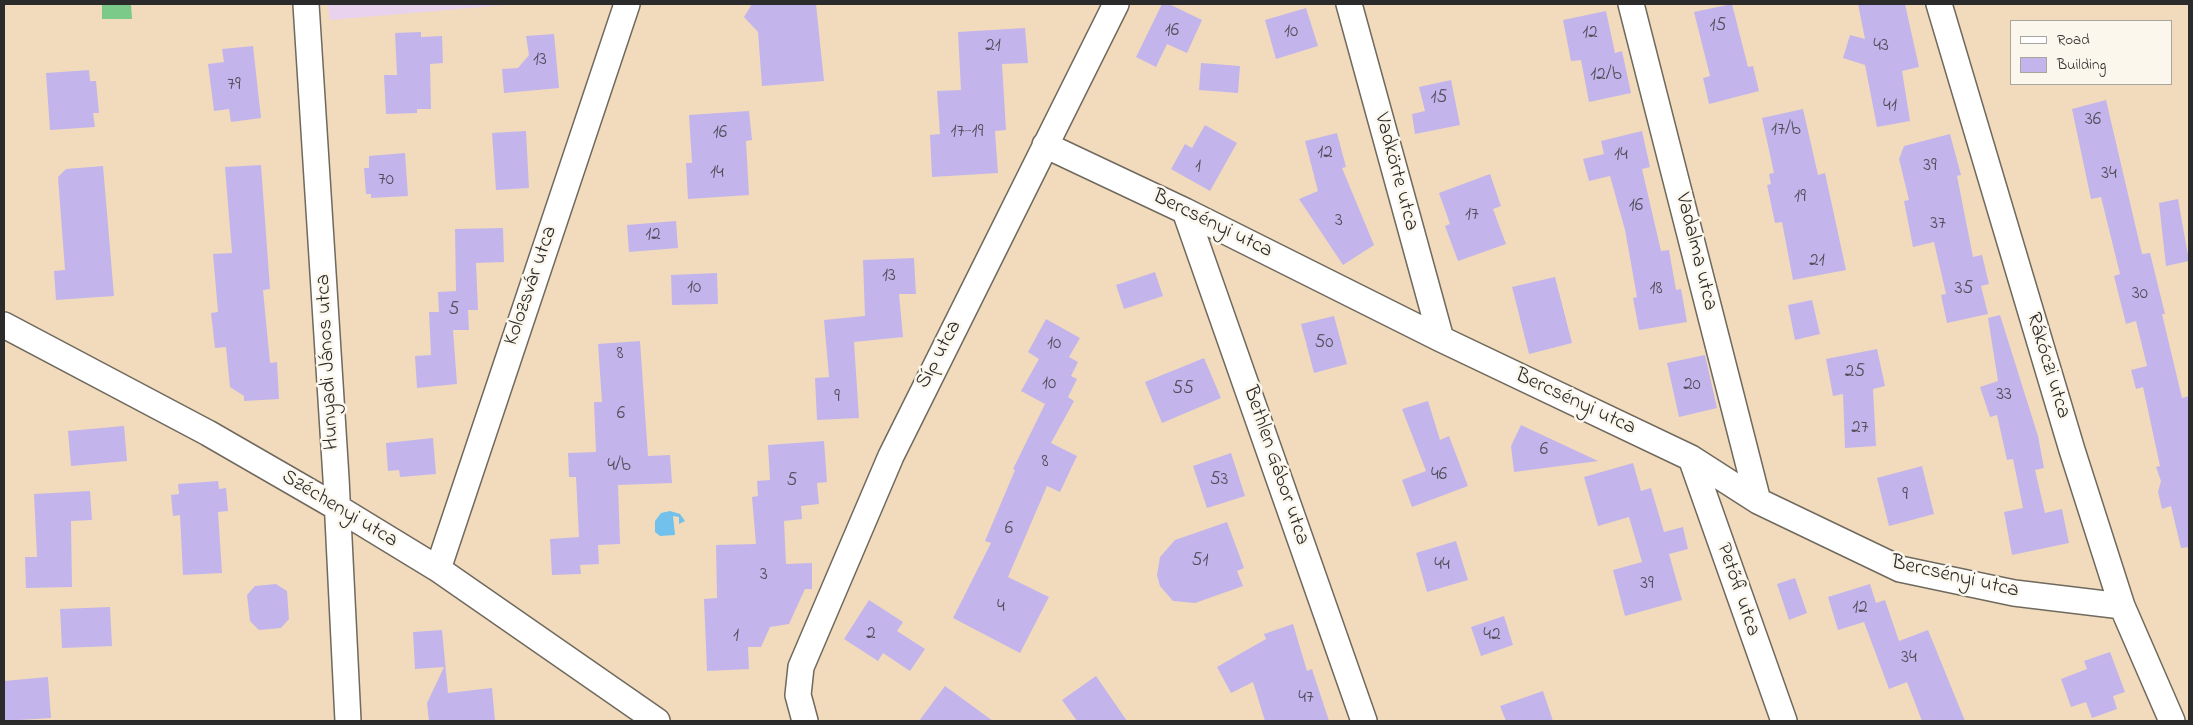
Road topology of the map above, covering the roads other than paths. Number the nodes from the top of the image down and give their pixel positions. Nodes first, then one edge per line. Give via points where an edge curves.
1 (306, 4) edge
2 (626, 4) edge
3 (1116, 4) edge
4 (1349, 4) edge
5 (1631, 4) edge
6 (1939, 4) edge
7 (1045, 145) junction
8 (1185, 211) junction
9 (4, 326) edge
10 (1442, 339) junction
11 (1691, 458) junction
12 (1758, 501) junction
13 (338, 508) junction
14 (438, 569) junction
15 (2122, 606) junction
16 (804, 719) edge
17 (348, 721) edge
18 (657, 721) edge
19 (1364, 721) edge
20 (1784, 721) edge
21 (2172, 721) edge

1 - 13 street, Hunyadi János utca
2 - 14 street, Kolozsvár utca
3 - 7 street, Síp utca
4 - 10 street, Vadkörte utca
5 - 12 street, Vadalma utca
6 - 15 street, Rákóczi utca
7 - 8 street, Bercsényi utca
7 - 16 street, Síp utca via 911,411 801,667 798,695
8 - 10 street, Bercsényi utca
8 - 19 street, Bethlen Gábor utca
9 - 13 street, Széchenyi utca via 208,433
10 - 11 street, Bercsényi utca
11 - 12 street, Bercsényi utca
11 - 20 street, Petőfi utca
12 - 15 street, Bercsényi utca via 1900,569 2014,593
13 - 14 street, Széchenyi utca
13 - 17 street, Hunyadi János utca
14 - 18 street, Széchenyi utca
15 - 21 street, Rákóczi utca

